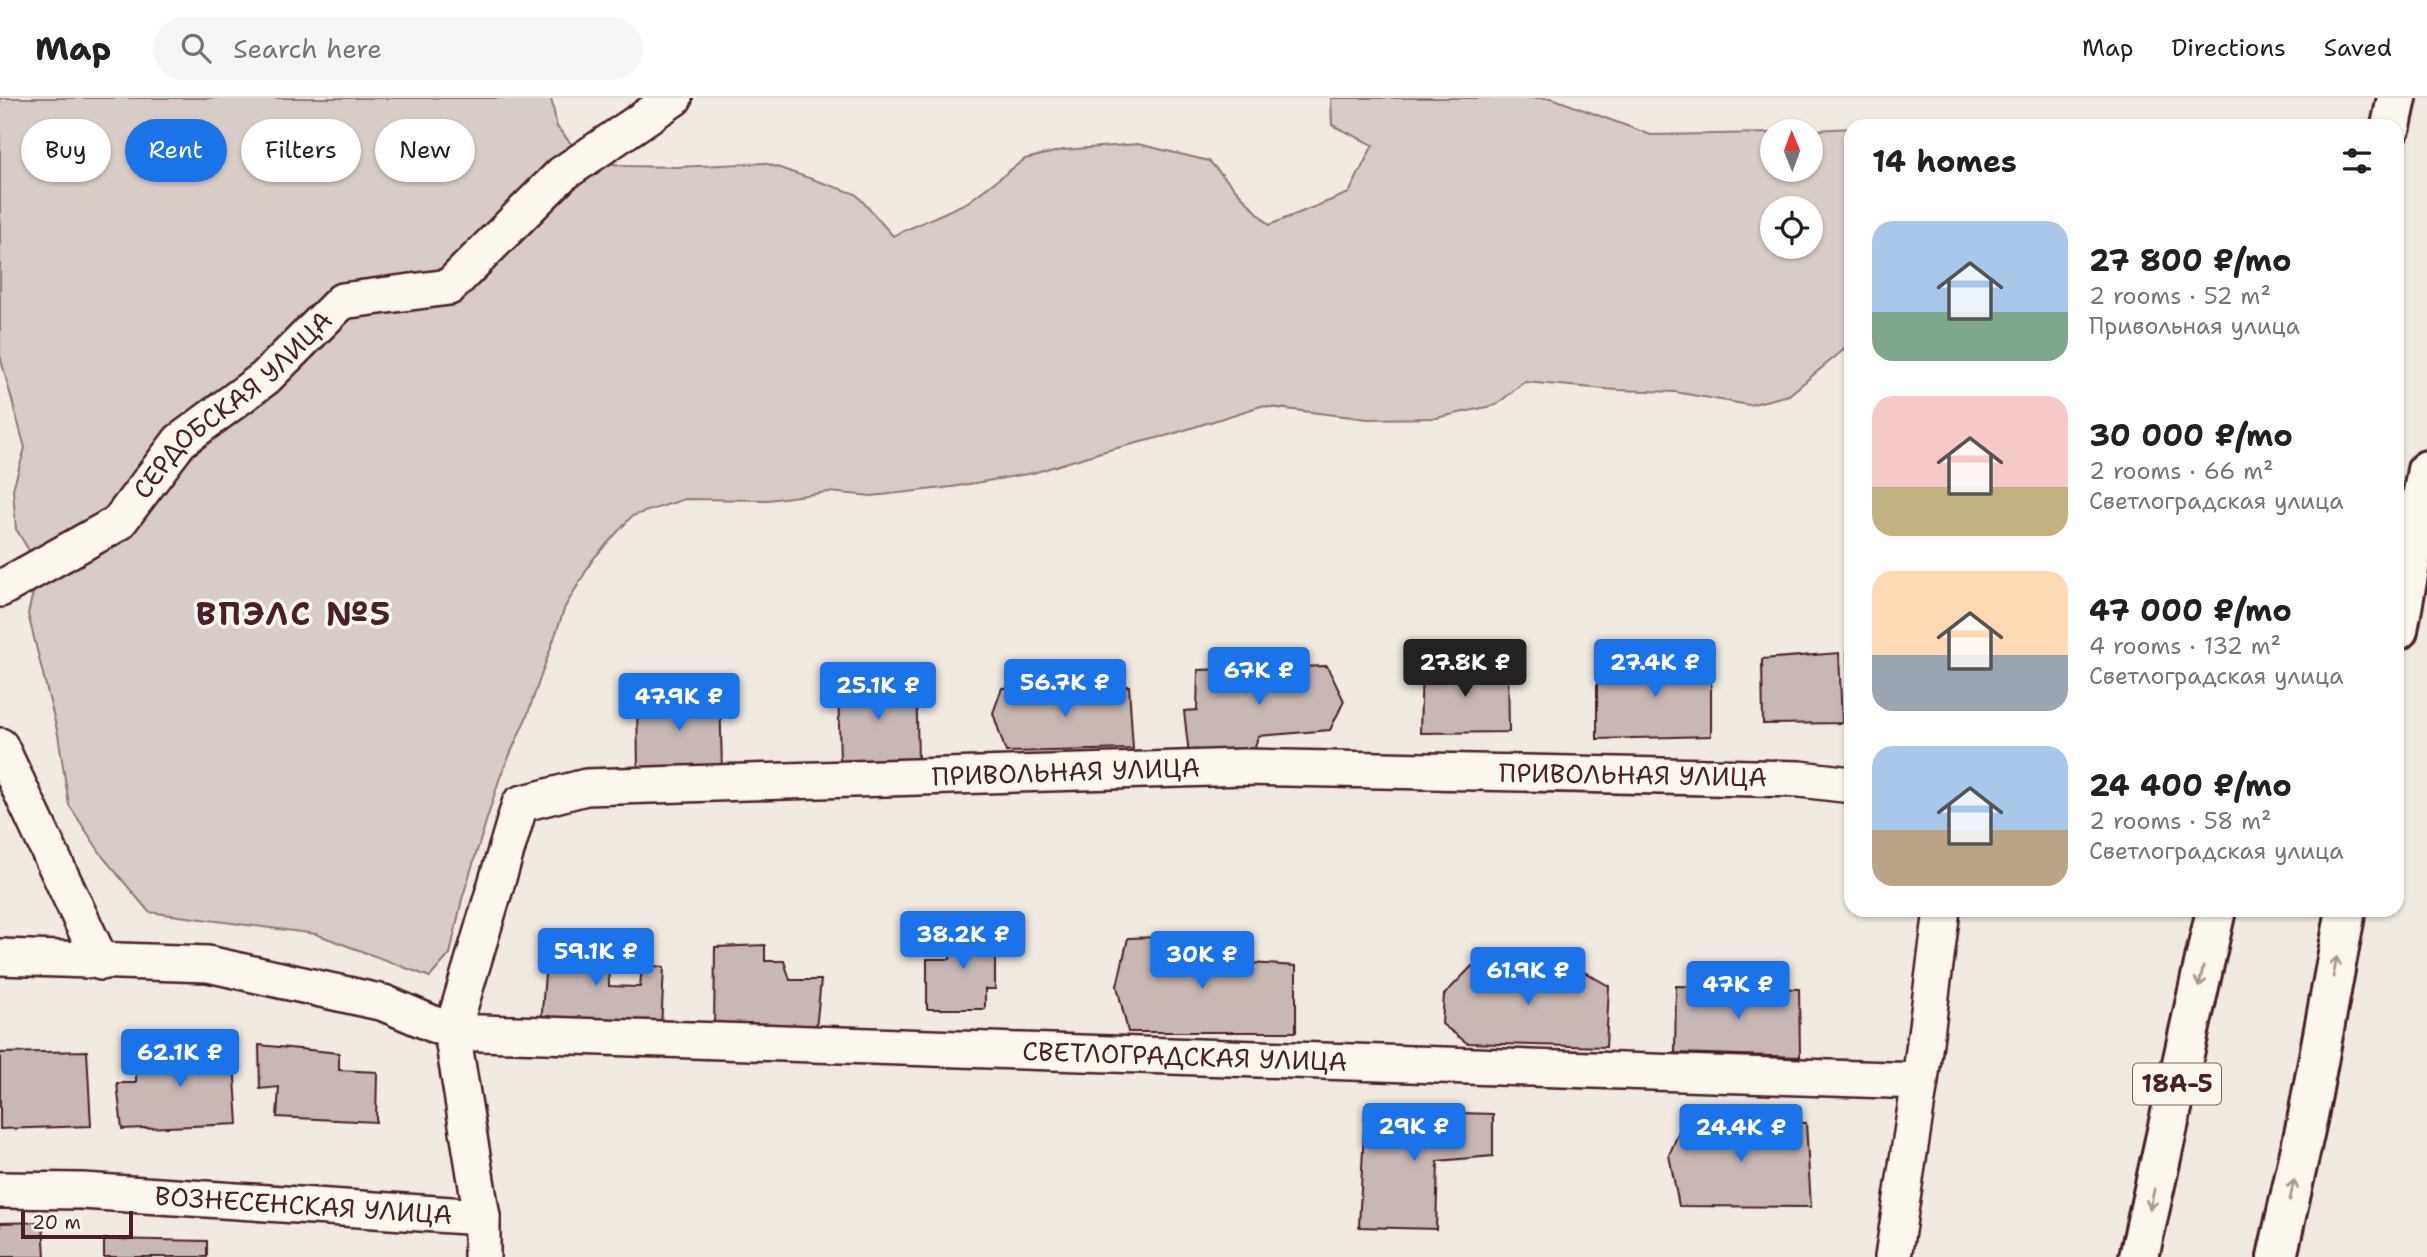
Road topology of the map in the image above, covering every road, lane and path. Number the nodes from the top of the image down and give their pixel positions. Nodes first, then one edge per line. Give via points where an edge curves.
1 (674, 98) edge
2 (2397, 98) edge
3 (2392, 119) edge
4 (2427, 470) edge
5 (0, 589) edge
6 (2404, 598) edge
7 (0, 746) edge
8 (1844, 784) edge
9 (1941, 917) edge
10 (2214, 917) edge
11 (2345, 917) edge
12 (0, 957) edge
13 (101, 962) junction
14 (452, 1032) junction
15 (1920, 1081) junction
16 (0, 1190) edge
17 (482, 1217) junction
18 (482, 1257) edge
19 (1893, 1257) edge
20 (2139, 1257) edge
21 (2277, 1257) edge

1 - 5 street, СЕРДОБСКАЯ УЛИЦА via 562,174 449,287 342,301 265,378 180,441 118,523
2 - 3 highway
4 - 6 highway
7 - 13 street
8 - 14 street, ПРИВОЛЬНАЯ УЛИЦА via 1800,779 1244,767 586,787 520,804
9 - 15 street
10 -> 20 highway, 18А-5
21 -> 11 highway
12 - 13 street
13 - 14 street via 208,964 384,1003
14 - 15 street, СВЕТЛОГРАДСКАЯ УЛИЦА
14 - 17 street
15 - 19 street
16 - 17 street, ВОЗНЕСЕНСКАЯ УЛИЦА via 82,1191
17 - 18 street

